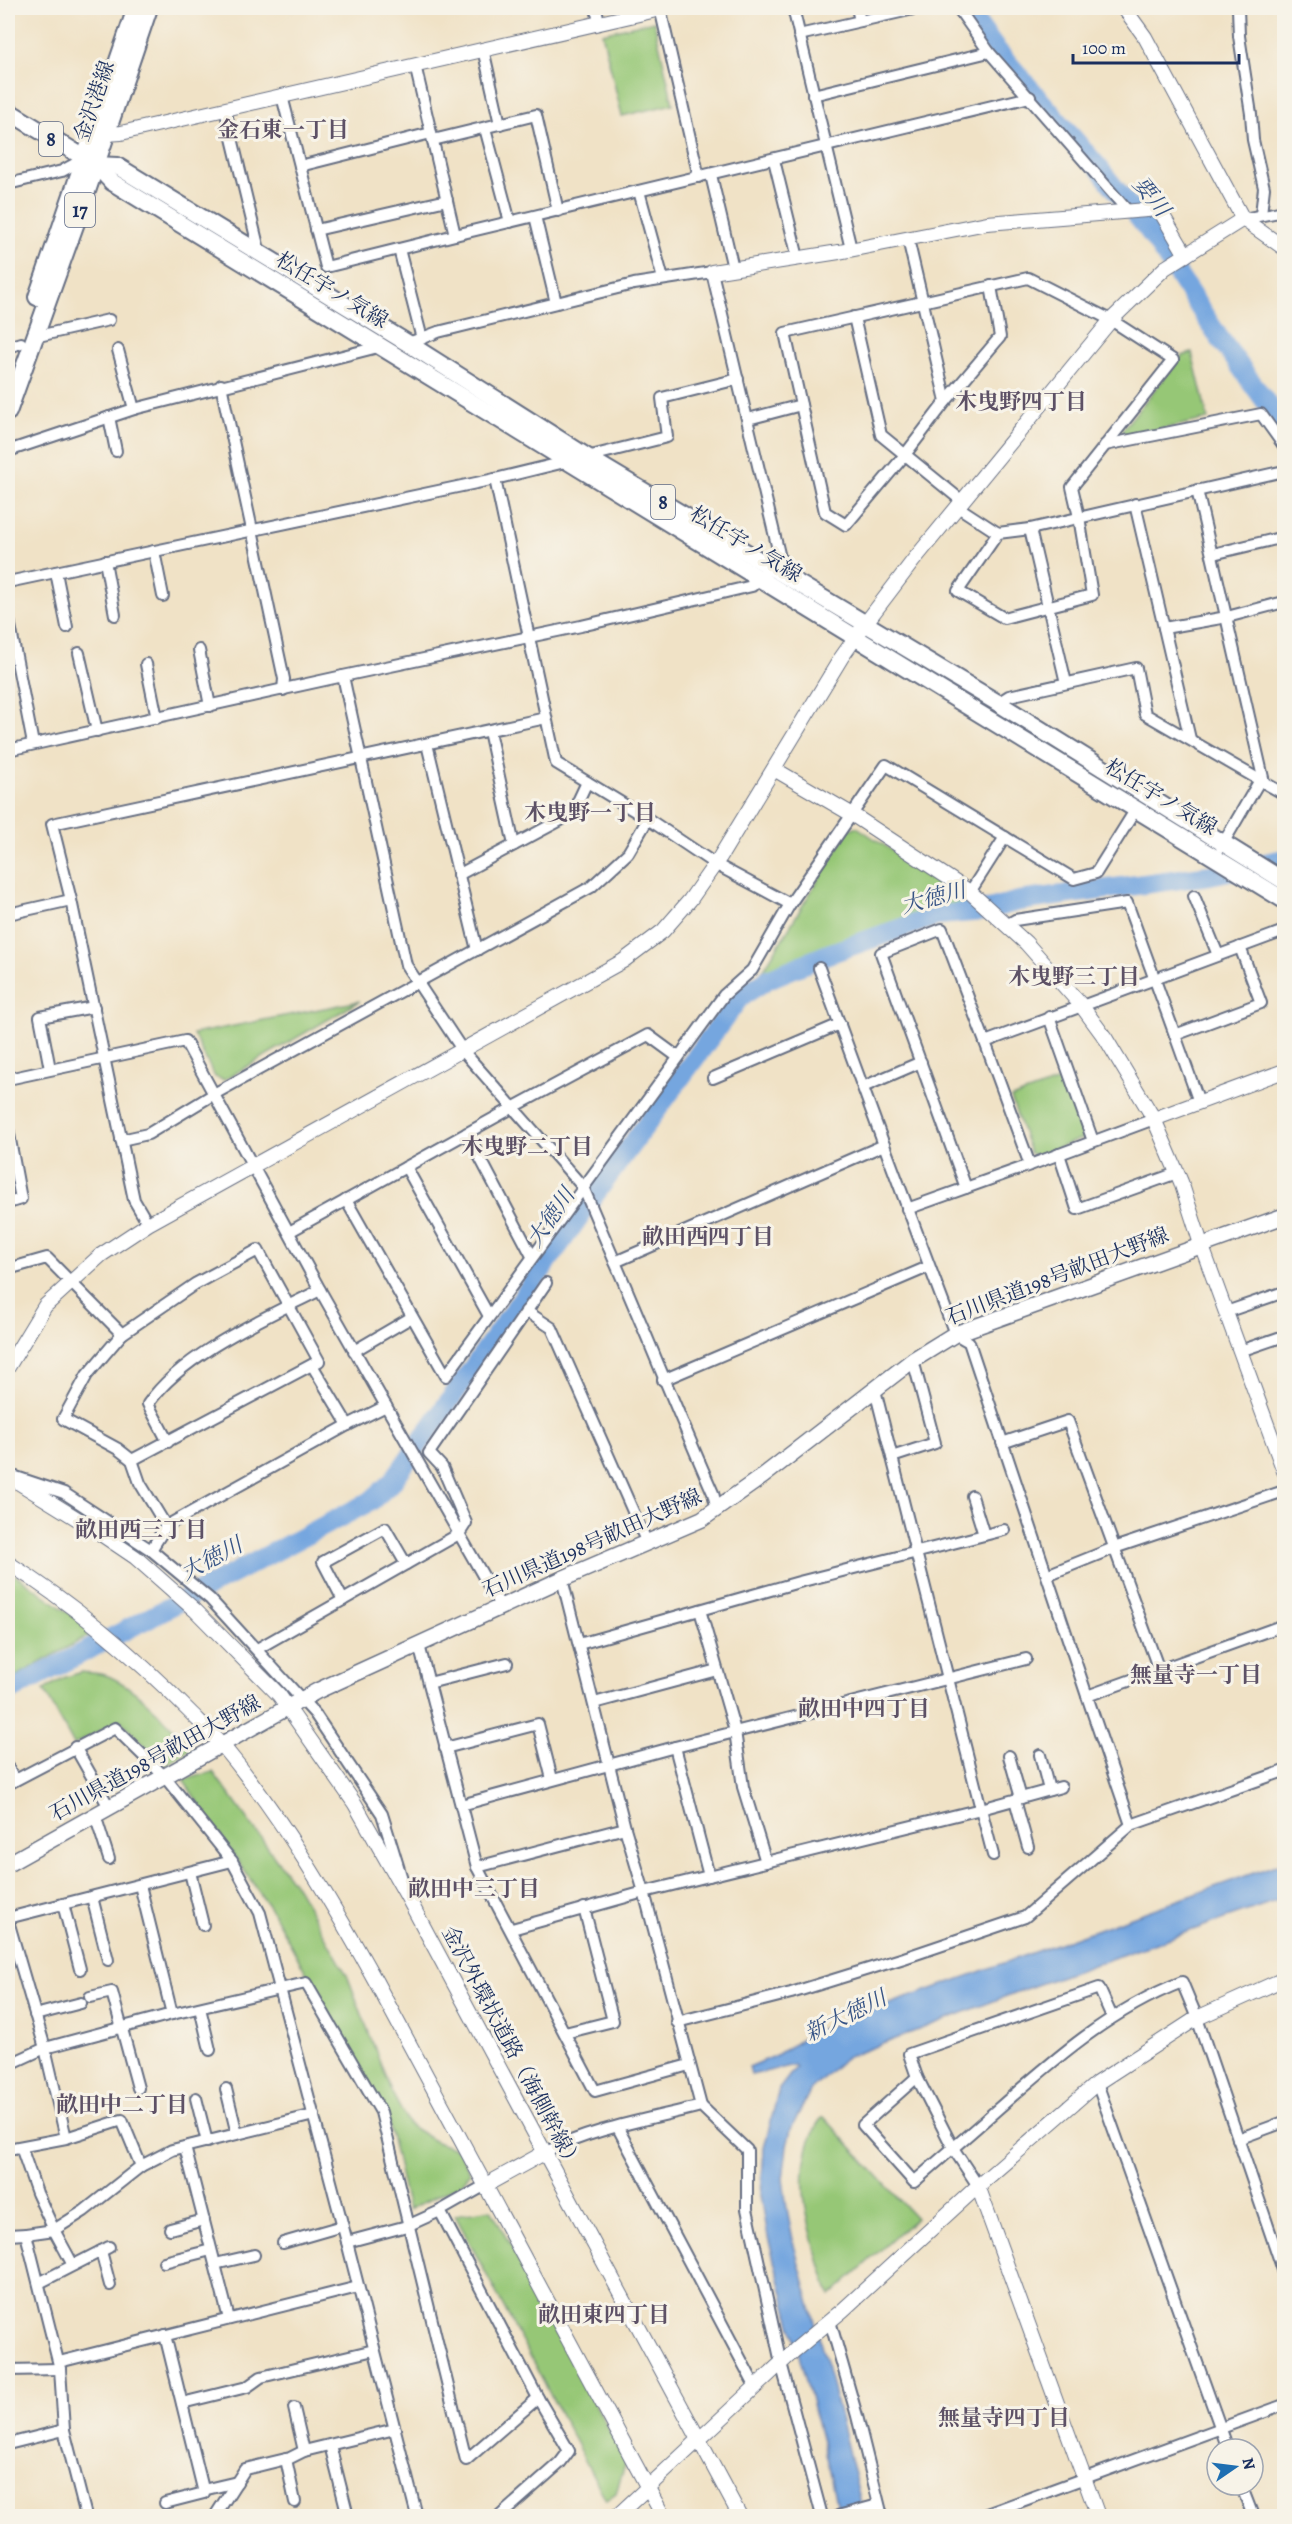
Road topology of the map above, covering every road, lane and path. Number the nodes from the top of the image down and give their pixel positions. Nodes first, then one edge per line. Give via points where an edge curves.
1 (136, 8) edge
2 (149, 8) edge
3 (596, 8) edge
4 (662, 8) edge
5 (792, 8) edge
6 (857, 8) edge
7 (918, 8) edge
8 (958, 8) edge
9 (1124, 8) edge
10 (1238, 8) edge
11 (860, 21) junction
12 (599, 22) junction
13 (799, 35) junction
14 (483, 50) junction
15 (989, 52) junction
16 (415, 65) junction
17 (813, 95) junction
18 (282, 96) junction
19 (1030, 97) junction
20 (225, 109) junction
21 (8, 111) edge
22 (500, 124) junction
23 (485, 128) junction
24 (100, 131) junction
25 (432, 136) junction
26 (825, 147) junction
27 (774, 160) junction
28 (90, 162) junction
29 (300, 166) junction
30 (705, 176) junction
31 (8, 184) edge
32 (639, 191) junction
33 (447, 200) junction
34 (1132, 210) junction
35 (558, 211) junction
36 (1284, 211) edge
37 (1261, 214) junction
38 (535, 216) junction
39 (1243, 219) junction
40 (510, 222) junction
41 (316, 230) junction
42 (455, 235) junction
43 (908, 238) junction
44 (1284, 248) edge
45 (399, 249) junction
46 (852, 249) junction
47 (1182, 257) junction
48 (798, 258) junction
49 (256, 261) junction
50 (733, 268) junction
51 (712, 272) junction
52 (663, 279) junction
53 (991, 286) junction
54 (921, 301) junction
55 (556, 303) junction
56 (854, 316) junction
57 (110, 320) dead end
58 (1111, 320) junction
59 (21, 342) edge
60 (416, 342) junction
61 (381, 346) junction
62 (118, 350) dead end
63 (738, 379) junction
64 (8, 380) edge
65 (221, 385) junction
66 (946, 401) junction
67 (801, 405) junction
68 (134, 409) junction
69 (8, 412) edge
70 (110, 417) junction
71 (748, 419) junction
72 (1105, 445) junction
73 (1284, 446) edge
74 (8, 451) edge
75 (116, 451) dead end
76 (904, 456) junction
77 (588, 457) junction
78 (566, 461) junction
79 (1284, 471) edge
80 (495, 479) junction
81 (1197, 490) junction
82 (960, 504) junction
83 (1135, 504) junction
84 (1079, 517) junction
85 (1030, 529) junction
86 (251, 530) junction
87 (998, 533) junction
88 (1284, 537) edge
89 (154, 551) junction
90 (1213, 554) junction
91 (105, 561) junction
92 (56, 572) junction
93 (766, 573) junction
94 (8, 582) edge
95 (163, 596) dead end
96 (1284, 602) edge
97 (1048, 607) junction
98 (8, 615) edge
99 (115, 615) dead end
100 (1227, 617) junction
101 (67, 627) dead end
102 (1164, 628) junction
103 (861, 631) junction
104 (527, 636) junction
105 (198, 650) dead end
106 (79, 653) dead end
107 (146, 664) dead end
108 (343, 676) junction
109 (1066, 683) junction
110 (283, 690) junction
111 (998, 703) junction
112 (210, 706) junction
113 (157, 718) junction
114 (546, 718) junction
115 (97, 730) junction
116 (489, 731) junction
117 (1190, 740) junction
118 (33, 744) junction
119 (427, 744) junction
120 (8, 750) edge
121 (360, 758) junction
122 (774, 768) junction
123 (1262, 781) junction
124 (588, 782) junction
125 (1284, 794) edge
126 (1136, 809) junction
127 (853, 815) junction
128 (648, 819) junction
129 (1005, 837) junction
130 (514, 845) junction
131 (1219, 850) junction
132 (715, 864) junction
133 (458, 875) junction
134 (970, 892) junction
135 (1283, 893) edge
136 (1194, 896) dead end
137 (71, 900) junction
138 (790, 904) junction
139 (8, 914) edge
140 (1004, 923) junction
141 (1284, 931) edge
142 (1240, 947) junction
143 (477, 950) junction
144 (1218, 955) junction
145 (819, 968) dead end
146 (1154, 978) junction
147 (417, 984) junction
148 (1081, 1005) junction
149 (94, 1007) junction
150 (1049, 1017) junction
151 (840, 1024) junction
152 (1175, 1035) junction
153 (985, 1042) junction
154 (464, 1051) junction
155 (104, 1057) junction
156 (678, 1057) junction
157 (921, 1062) junction
158 (50, 1069) junction
159 (1284, 1071) edge
160 (713, 1078) dead end
161 (8, 1079) edge
162 (863, 1087) junction
163 (214, 1094) junction
164 (1199, 1102) junction
165 (514, 1107) junction
166 (1154, 1119) junction
167 (8, 1129) edge
168 (467, 1133) junction
169 (121, 1140) junction
170 (1093, 1141) junction
171 (9, 1142) edge
172 (885, 1145) junction
173 (1059, 1154) junction
174 (253, 1165) junction
175 (1030, 1165) junction
176 (406, 1167) junction
177 (1177, 1173) junction
178 (966, 1188) junction
179 (584, 1190) junction
180 (346, 1200) junction
181 (8, 1203) edge
182 (908, 1209) junction
183 (1284, 1216) edge
184 (147, 1224) junction
185 (289, 1232) junction
186 (1201, 1244) junction
187 (532, 1256) junction
188 (615, 1262) junction
189 (928, 1267) junction
190 (8, 1269) edge
191 (71, 1281) junction
192 (546, 1283) dead end
193 (320, 1290) junction
194 (1284, 1292) edge
195 (290, 1306) junction
196 (526, 1311) junction
197 (1226, 1312) junction
198 (489, 1316) junction
199 (412, 1317) junction
200 (122, 1334) junction
201 (955, 1334) junction
202 (1284, 1336) edge
203 (354, 1351) junction
204 (1240, 1351) junction
205 (914, 1360) junction
206 (312, 1365) junction
207 (8, 1367) edge
208 (663, 1380) junction
209 (875, 1390) junction
210 (386, 1406) junction
211 (348, 1425) junction
212 (168, 1442) junction
213 (1002, 1443) junction
214 (892, 1457) junction
215 (132, 1460) junction
216 (1284, 1471) edge
217 (8, 1475) edge
218 (1284, 1491) edge
219 (972, 1496) dead end
220 (717, 1509) junction
221 (166, 1526) junction
222 (1004, 1530) dead end
223 (459, 1534) junction
224 (984, 1535) junction
225 (647, 1543) junction
226 (1114, 1548) junction
227 (151, 1550) junction
228 (915, 1553) junction
229 (8, 1563) edge
230 (406, 1564) junction
231 (1047, 1575) junction
232 (562, 1579) junction
233 (343, 1600) junction
234 (501, 1607) junction
235 (700, 1610) junction
236 (1284, 1625) edge
237 (579, 1644) junction
238 (419, 1645) junction
239 (257, 1649) junction
240 (1026, 1659) dead end
241 (507, 1663) dead end
242 (717, 1670) junction
243 (1159, 1670) junction
244 (948, 1678) junction
245 (429, 1683) junction
246 (1088, 1696) junction
247 (302, 1699) junction
248 (594, 1703) junction
249 (289, 1708) junction
250 (735, 1731) junction
251 (222, 1744) junction
252 (75, 1747) junction
253 (675, 1747) junction
254 (445, 1748) junction
255 (1040, 1755) dead end
256 (1009, 1756) dead end
257 (609, 1764) junction
258 (8, 1768) edge
259 (1284, 1771) edge
260 (164, 1776) junction
261 (552, 1779) junction
262 (11, 1782) edge
263 (1061, 1786) dead end
264 (1049, 1790) junction
265 (1018, 1799) junction
266 (461, 1805) junction
267 (981, 1809) junction
268 (102, 1811) junction
269 (1131, 1826) junction
270 (625, 1828) junction
271 (1028, 1847) dead end
272 (993, 1855) dead end
273 (109, 1859) dead end
274 (232, 1861) junction
275 (766, 1862) junction
276 (8, 1864) edge
277 (477, 1867) junction
278 (190, 1872) junction
279 (710, 1876) junction
280 (140, 1885) junction
281 (644, 1892) junction
282 (407, 1896) junction
283 (92, 1897) junction
284 (63, 1904) junction
285 (584, 1908) junction
286 (8, 1920) edge
287 (203, 1925) dead end
288 (512, 1929) junction
289 (108, 1960) dead end
290 (80, 1969) dead end
291 (1284, 1979) edge
292 (280, 1987) junction
293 (200, 2008) junction
294 (172, 2014) junction
295 (35, 2015) junction
296 (1112, 2017) junction
297 (1197, 2018) junction
298 (677, 2022) junction
299 (122, 2029) junction
300 (565, 2033) junction
301 (45, 2048) junction
302 (210, 2050) dead end
303 (8, 2065) edge
304 (689, 2065) junction
305 (917, 2077) junction
306 (1097, 2083) junction
307 (138, 2088) dead end
308 (226, 2090) dead end
309 (196, 2098) dead end
310 (701, 2106) junction
311 (314, 2115) junction
312 (1284, 2122) edge
313 (618, 2128) junction
314 (237, 2134) junction
315 (66, 2138) junction
316 (1238, 2139) junction
317 (207, 2142) junction
318 (21, 2147) junction
319 (185, 2147) junction
320 (542, 2147) junction
321 (953, 2148) junction
322 (8, 2150) edge
323 (141, 2166) junction
324 (484, 2186) junction
325 (978, 2186) junction
326 (440, 2211) junction
327 (204, 2220) junction
328 (342, 2226) junction
329 (407, 2226) junction
330 (170, 2229) dead end
331 (54, 2230) junction
332 (26, 2234) junction
333 (8, 2235) edge
334 (347, 2242) junction
335 (283, 2243) dead end
336 (212, 2250) junction
337 (254, 2254) dead end
338 (164, 2262) dead end
339 (215, 2264) junction
340 (73, 2265) junction
341 (1283, 2267) edge
342 (39, 2283) junction
343 (110, 2285) dead end
344 (358, 2287) junction
345 (229, 2319) junction
346 (827, 2324) junction
347 (165, 2335) junction
348 (374, 2350) junction
349 (781, 2362) junction
350 (59, 2365) junction
351 (8, 2370) edge
352 (755, 2386) junction
353 (538, 2398) junction
354 (182, 2403) junction
355 (1284, 2405) edge
356 (294, 2408) dead end
357 (1221, 2428) junction
358 (395, 2429) junction
359 (64, 2430) junction
360 (1224, 2437) edge
361 (698, 2440) junction
362 (8, 2444) edge
363 (330, 2445) junction
364 (304, 2451) junction
365 (286, 2459) junction
366 (1083, 2477) junction
367 (237, 2482) junction
368 (646, 2488) junction
369 (203, 2490) junction
370 (1246, 2497) edge
371 (295, 2502) dead end
372 (165, 2503) dead end
373 (876, 2505) junction
374 (86, 2517) edge
375 (215, 2517) edge
376 (348, 2517) edge
377 (417, 2517) edge
378 (500, 2517) edge
379 (617, 2517) edge
380 (663, 2517) edge
381 (740, 2517) edge
382 (822, 2517) edge
383 (838, 2517) edge
384 (882, 2517) edge
385 (981, 2517) edge
386 (1098, 2517) edge
387 (1253, 2517) edge

1 - 24 main road, 金沢港線 / 17
2 - 24 main road, 金沢港線 / 17
3 - 12 street
4 - 12 street
4 - 30 street
5 - 13 street
6 - 11 street
7 - 11 street
8 - 15 street
9 - 39 street via 1145,37
10 - 37 street via 1253,140 1264,188
11 - 13 street
12 - 14 street
13 - 17 street
14 - 16 street
14 - 22 street
15 - 17 street
15 - 19 street
16 - 18 street
16 - 25 street
17 - 26 street
18 - 20 street
18 - 29 street
19 - 26 street
19 - 34 street
20 - 24 street via 121,133
20 - 49 street
21 - 28 main road, 松任宇ノ気線 / 8
22 - 23 street
22 - 35 street via 536,116
23 - 25 street
23 - 40 street
24 - 28 main road, 金沢港線 / 17
25 - 29 street
25 - 33 street
26 - 27 street
26 - 46 street
27 - 30 street
27 - 48 street
28 - 31 street
28 - 49 main road, 松任宇ノ気線 / 8 via 117,166
28 - 59 main road, 金沢港線 / 17
29 - 41 street
30 - 32 street
30 - 50 street
32 - 35 street
32 - 52 street
33 - 41 street
33 - 42 street
34 - 43 street via 987,224
34 - 47 street via 1159,209
35 - 38 street
36 - 37 street
37 - 39 street
38 - 40 street
38 - 55 street
39 - 44 street
39 - 47 street
40 - 42 street
41 - 45 street via 326,267
42 - 45 street
43 - 46 street
43 - 54 street
45 - 60 street
46 - 48 street
47 - 58 street via 1165,268
48 - 50 street
49 - 60 main road, 松任宇ノ気線 / 8
49 - 61 main road, 松任宇ノ気線 / 8
50 - 51 street
51 - 52 street
51 - 63 street
52 - 55 street
53 - 54 street
53 - 58 street via 1028,278
53 - 66 street via 1000,337
54 - 56 street
54 - 66 street
55 - 60 street via 438,332
56 - 67 street via 785,333
56 - 76 street via 880,435
57 - 59 street
58 - 72 street via 1173,360
58 - 82 street
59 - 64 main road, 金沢港線 / 17
59 - 69 main road, 金沢港線 / 17
60 - 61 street
60 - 77 main road, 松任宇ノ気線 / 8
61 - 65 street
61 - 78 main road, 松任宇ノ気線 / 8
62 - 68 street
63 - 71 street
63 - 77 street via 662,398 667,437
65 - 68 street
65 - 86 street
66 - 76 street
67 - 71 street
67 - 76 street via 825,512 846,525
68 - 70 street
70 - 74 street
70 - 75 street
71 - 93 street via 780,558
72 - 73 street via 1261,414
72 - 84 street via 1072,487
76 - 82 street
77 - 78 street
77 - 93 main road, 松任宇ノ気線 / 8
78 - 80 street
78 - 93 main road, 松任宇ノ気線 / 8
79 - 81 street
80 - 86 street
80 - 104 street
81 - 83 street
81 - 90 street
82 - 87 street
82 - 103 street
83 - 84 street
83 - 102 street
84 - 85 street
84 - 97 street via 1092,595
85 - 87 street
85 - 97 street
86 - 89 street
86 - 110 street via 284,679
87 - 97 street via 958,591 1004,618
88 - 90 street
89 - 91 street
89 - 95 street
90 - 100 street
91 - 92 street
91 - 99 street
92 - 94 street
92 - 101 street
93 - 103 main road, 松任宇ノ気線 / 8
93 - 104 street via 752,586
96 - 100 street
97 - 109 street
98 - 118 street
100 - 102 street
100 - 123 street
102 - 117 street
103 - 111 main road, 松任宇ノ気線 / 8
103 - 122 street
103 - 126 main road, 松任宇ノ気線 / 8
104 - 108 street
104 - 114 street
105 - 112 street
106 - 115 street
107 - 113 street
108 - 110 street
108 - 121 street
109 - 111 street via 1009,696
109 - 117 street via 1136,668 1145,714
110 - 112 street
111 - 131 main road, 松任宇ノ気線 / 8
112 - 113 street
113 - 115 street
114 - 116 street
114 - 124 street via 556,763
115 - 118 street
116 - 119 street
116 - 130 street
117 - 123 street
118 - 120 street
119 - 121 street
119 - 133 street
121 - 137 street via 52,825
121 - 147 street via 406,965
122 - 127 street
122 - 132 street
123 - 125 street
123 - 131 street
124 - 128 street
124 - 130 street via 572,814
126 - 129 street via 1096,873 1074,879
126 - 131 main road, 松任宇ノ気線 / 8
127 - 129 street via 886,765
127 - 134 street
127 - 138 street
128 - 132 street
128 - 143 street via 628,853 591,886
129 - 134 street
130 - 133 street
131 - 135 main road, 松任宇ノ気線 / 8
132 - 138 street
132 - 154 street via 663,932 623,961
133 - 143 street
134 - 140 street
136 - 144 street
137 - 139 street
137 - 149 street
138 - 156 street via 752,970 724,995
140 - 146 street via 1127,903
140 - 148 street
141 - 142 street
142 - 144 street
142 - 152 street via 1261,1003
143 - 147 street
144 - 146 street
145 - 151 street
146 - 148 street
146 - 152 street
147 - 154 street
147 - 163 street
148 - 150 street
148 - 166 street
149 - 155 street
149 - 158 street via 40,1017
150 - 153 street
150 - 170 street
151 - 160 street
151 - 162 street
152 - 164 street
153 - 157 street via 942,929 881,953
153 - 175 street
154 - 165 street
154 - 174 street
155 - 158 street
155 - 163 street via 185,1041
155 - 169 street
156 - 165 street via 648,1035
156 - 179 street
157 - 162 street
157 - 178 street
158 - 161 street
159 - 164 street
162 - 172 street
163 - 169 street via 148,1134
163 - 174 street
164 - 166 street
165 - 168 street
165 - 179 street
166 - 170 street
166 - 177 street
167 - 171 street
168 - 176 street
168 - 187 street
169 - 184 street via 134,1200
170 - 173 street
171 - 181 street via 21,1199
172 - 182 street
172 - 188 street
173 - 175 street
173 - 177 street via 1077,1209
174 - 184 street
174 - 185 street
175 - 178 street
176 - 180 street
176 - 198 street
177 - 186 street
178 - 182 street
179 - 187 street
179 - 188 street
180 - 185 street
180 - 199 street
182 - 189 street
183 - 186 main road, 石川県道198号畝田大野線
184 - 191 street
185 - 193 street
186 - 197 street
186 - 201 main road, 石川県道198号畝田大野線
187 - 198 street
188 - 208 street
189 - 201 street
189 - 208 street
190 - 191 street via 47,1258
191 - 200 street
191 - 207 street via 45,1306
192 - 196 street
193 - 195 street
193 - 203 street
194 - 197 street
195 - 200 street via 258,1250 195,1284
195 - 206 street via 319,1361
195 - 212 street via 210,1350 158,1391 148,1404
196 - 223 street via 429,1454 442,1467 466,1523
196 - 225 street via 552,1328
197 - 204 street
198 - 199 street via 446,1376
199 - 203 street
200 - 215 street via 87,1375 63,1419
201 - 205 main road, 石川県道198号畝田大野線
201 - 213 street via 969,1342
202 - 204 street
203 - 210 street
204 - 216 street
205 - 209 main road, 石川県道198号畝田大野線
205 - 214 street via 935,1443
206 - 211 street
206 - 212 street
208 - 220 street
209 - 214 street
209 - 220 main road, 石川県道198号畝田大野線
210 - 211 street
210 - 223 street
211 - 221 street
212 - 215 street
213 - 226 street via 1068,1421
213 - 231 street
214 - 228 street
215 - 221 street via 140,1483
217 - 227 street via 64,1492
217 - 249 street, 金沢外環状道路（海側幹線） via 135,1557 196,1611
218 - 226 street
219 - 224 street
220 - 225 main road, 石川県道198号畝田大野線
221 - 227 street
222 - 224 street
223 - 230 street
223 - 234 street
224 - 228 street
225 - 232 main road, 石川県道198号畝田大野線
226 - 231 street
226 - 243 street
227 - 239 street via 210,1599
228 - 235 street
228 - 244 street
229 - 251 street via 100,1629
230 - 233 street
230 - 233 street via 385,1528 323,1562
231 - 246 street
232 - 234 main road, 石川県道198号畝田大野線
232 - 237 street
233 - 239 street
234 - 238 main road, 石川県道198号畝田大野線
235 - 237 street
235 - 242 street
236 - 243 street
237 - 248 street
238 - 245 street
238 - 247 main road, 石川県道198号畝田大野線
239 - 247 street
240 - 244 street
241 - 245 street
242 - 248 street
242 - 250 street
243 - 246 street
244 - 250 street
244 - 267 street
245 - 254 street
246 - 269 street
247 - 249 main road, 石川県道198号畝田大野線
247 - 282 street via 382,1814
248 - 257 street
249 - 251 main road, 石川県道198号畝田大野線
249 - 282 street, 金沢外環状道路（海側幹線） via 355,1804
250 - 253 street
250 - 275 street via 743,1787
251 - 260 main road, 石川県道198号畝田大野線
251 - 324 street via 288,1835 345,1926
252 - 260 street via 115,1728
252 - 262 street
252 - 268 street
253 - 257 street
253 - 279 street
254 - 261 street via 538,1724
254 - 266 street
255 - 264 street
256 - 265 street
257 - 261 street
257 - 270 street
258 - 262 street
259 - 269 street
260 - 268 main road, 石川県道198号畝田大野線
260 - 274 street
261 - 266 street
263 - 264 street
264 - 265 street
265 - 267 street
265 - 271 street
266 - 277 street
267 - 272 street
267 - 275 street
268 - 273 street
268 - 276 main road, 石川県道198号畝田大野線
269 - 298 street via 1025,1917 800,1990
270 - 277 street
270 - 281 street
274 - 278 street
274 - 292 street via 260,1913
275 - 279 street
277 - 288 street
278 - 280 street
278 - 287 street
279 - 281 street
280 - 283 street
280 - 294 street
281 - 285 street
281 - 298 street
282 - 320 street, 金沢外環状道路（海側幹線）
283 - 284 street
283 - 289 street
284 - 286 street
284 - 290 street
285 - 288 street
285 - 300 street via 613,2021
286 - 295 street
288 - 300 street
291 - 297 street
292 - 293 street
292 - 311 street
292 - 329 street via 306,1983 381,2112
293 - 294 street
293 - 302 street
294 - 299 street
295 - 299 street via 112,1992
295 - 301 street
296 - 297 street via 1182,1982
296 - 305 street via 1099,1988 909,2054
296 - 321 street
297 - 306 street
297 - 316 street
298 - 304 street
299 - 301 street
299 - 307 street
300 - 304 street via 595,2091
301 - 303 street
301 - 315 street
304 - 310 street
305 - 321 street
305 - 321 street via 862,2125 914,2182
306 - 325 street
306 - 357 street
308 - 314 street
309 - 317 street
310 - 313 street
310 - 349 street via 747,2150 747,2209
311 - 314 street
311 - 328 street
312 - 316 street
313 - 320 street via 559,2146
313 - 352 street
314 - 317 street
315 - 318 street
315 - 323 street via 122,2120
316 - 341 street
317 - 319 street
318 - 322 street
318 - 331 street
319 - 323 street
319 - 327 street
320 - 324 street
320 - 361 street, 金沢外環状道路（海側幹線）
321 - 325 street
323 - 331 street
324 - 326 street
324 - 368 street
325 - 346 street
325 - 366 street
326 - 329 street
326 - 353 street
327 - 330 street
327 - 336 street
328 - 334 street
328 - 335 street
329 - 334 street
329 - 353 street via 466,2460
331 - 332 street
331 - 340 street
332 - 333 street
332 - 342 street
334 - 344 street
336 - 338 street
336 - 339 street
337 - 339 street
339 - 345 street
340 - 342 street
340 - 343 street via 105,2249
342 - 350 street
344 - 345 street
344 - 348 street
345 - 347 street
346 - 349 street
346 - 373 street via 857,2416
347 - 350 street
347 - 354 street
348 - 354 street via 261,2377 247,2386
348 - 358 street
349 - 352 street
349 - 382 street
350 - 351 street
350 - 359 street
352 - 361 street
353 - 378 street via 569,2451
354 - 369 street
355 - 357 street
356 - 364 street
357 - 360 street
357 - 366 street
358 - 363 street
358 - 377 street
359 - 362 street
359 - 374 street
361 - 368 street
361 - 381 street, 金沢外環状道路（海側幹線）
363 - 364 street
363 - 376 street
364 - 365 street
365 - 367 street via 245,2469
365 - 371 street
366 - 385 street
366 - 386 street
367 - 369 street
367 - 375 street
368 - 379 street
368 - 380 street
369 - 372 street via 204,2493
370 - 387 street
373 - 383 street
373 - 384 street

